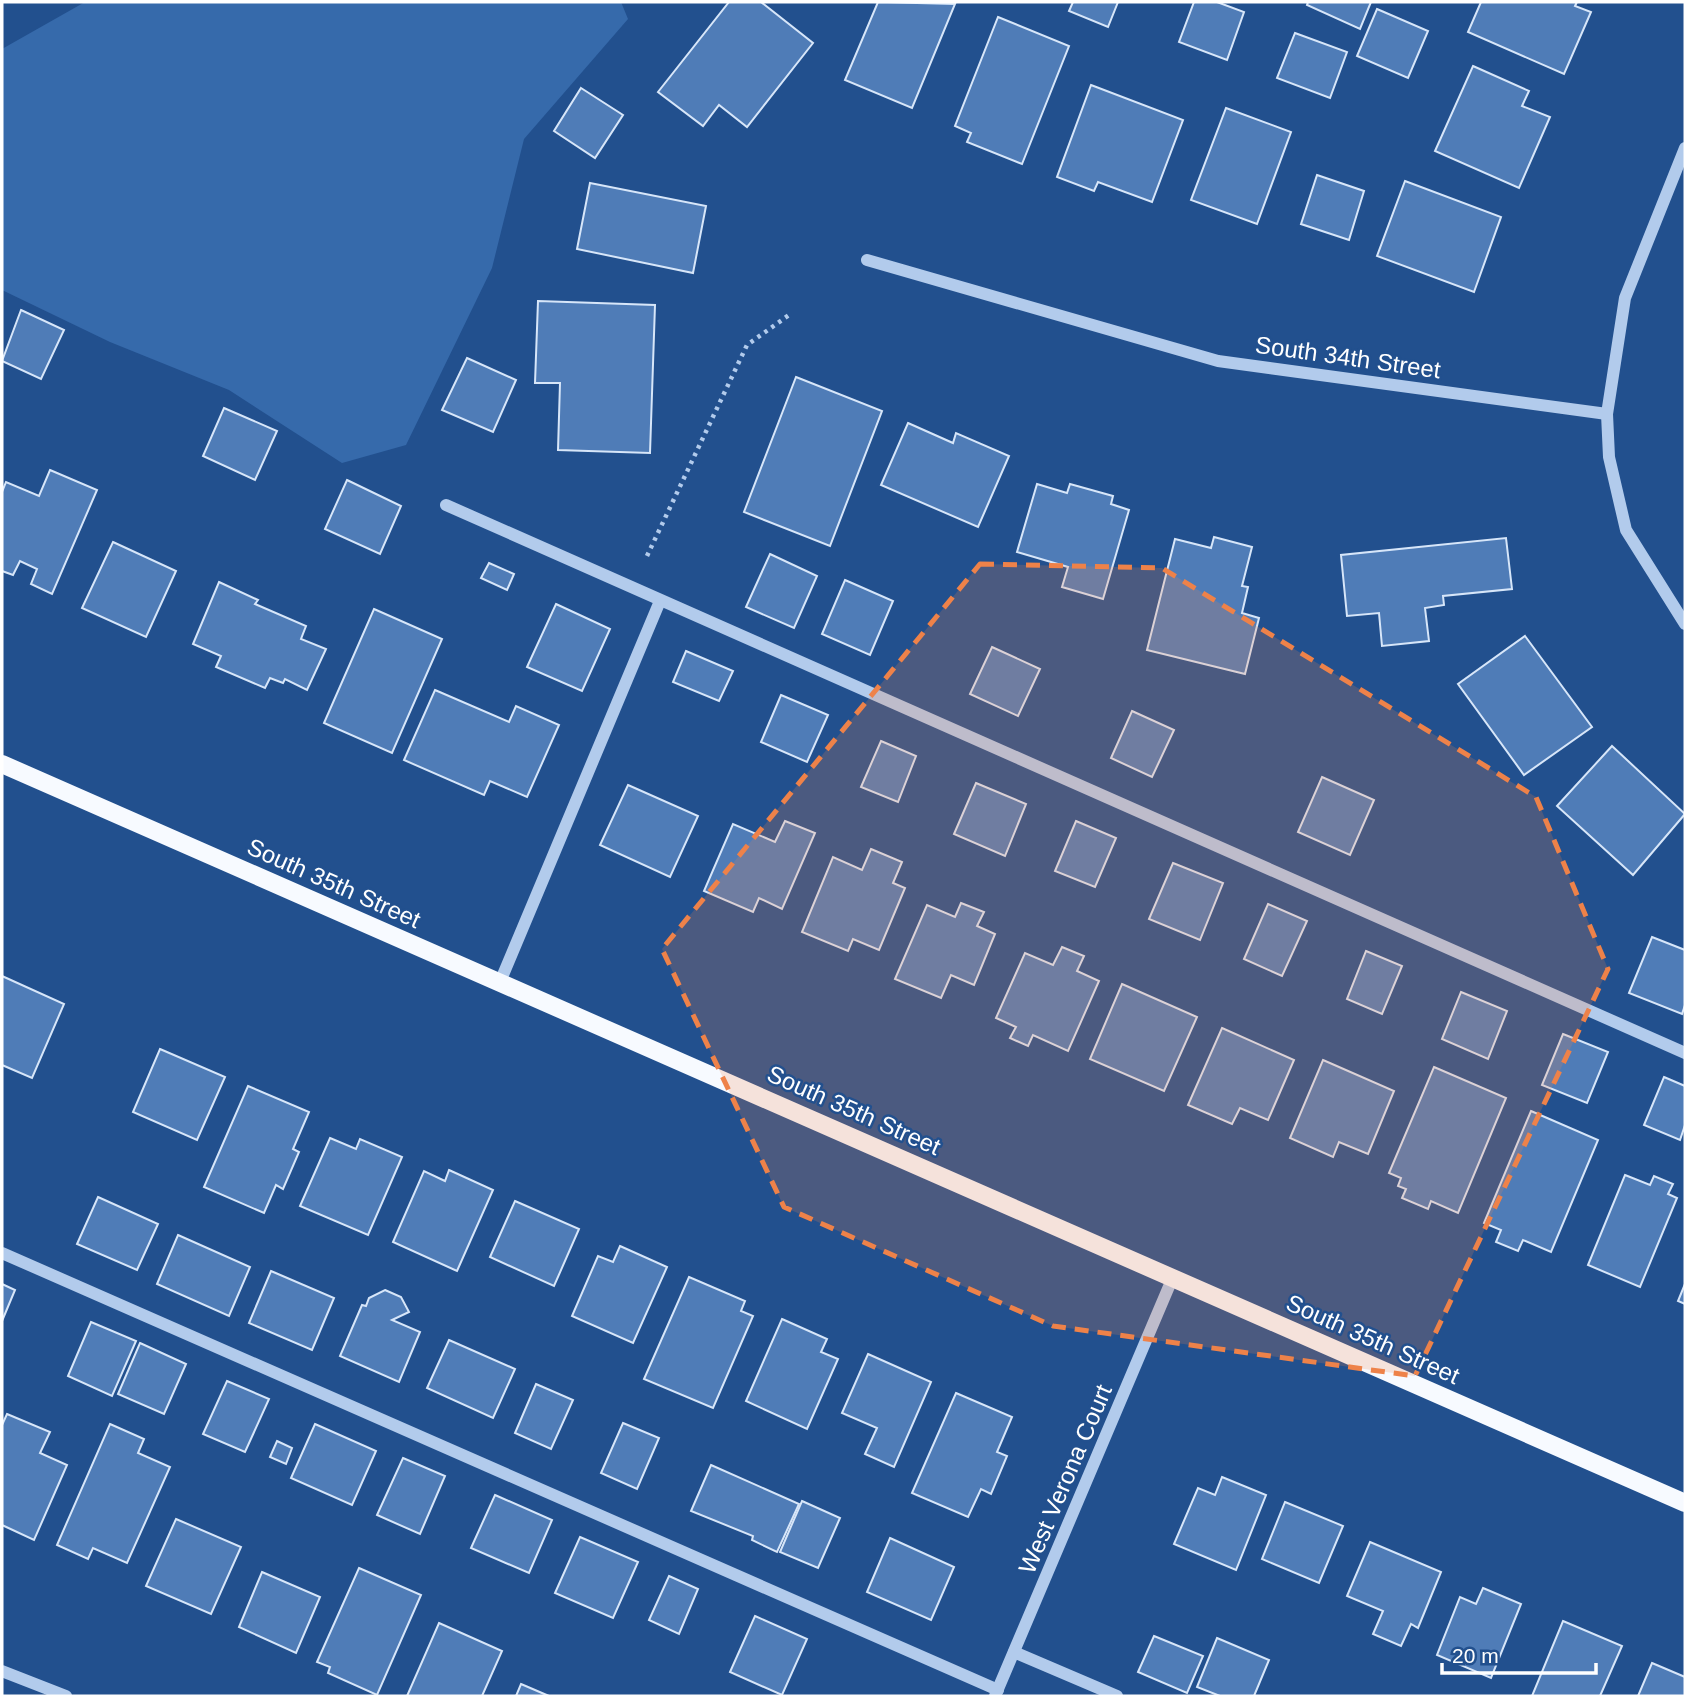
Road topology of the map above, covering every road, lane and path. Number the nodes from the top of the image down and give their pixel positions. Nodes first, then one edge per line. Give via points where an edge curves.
1 (1685, 148) edge
2 (867, 260) dead end
3 (789, 314) dead end
4 (1607, 414) junction
5 (446, 505) dead end
6 (631, 589) junction
7 (660, 601) junction
8 (1685, 624) edge
9 (2, 764) edge
10 (500, 982) junction
11 (1685, 1053) edge
12 (2, 1253) edge
13 (1173, 1278) junction
14 (1685, 1503) edge
15 (1014, 1652) junction
16 (2, 1671) edge
17 (996, 1693) edge
18 (66, 1696) edge
19 (1117, 1696) edge

1 - 4 street via 1625,298
2 - 4 street, South 34th Street via 1218,361
3 - 6 path via 747,345
4 - 8 street via 1609,457 1626,530
5 - 6 street
6 - 7 street
7 - 10 street
7 - 11 street
9 - 10 main road, South 35th Street
10 - 13 main road, South 35th Street
12 - 17 street
13 - 14 main road, South 35th Street
13 - 15 street, West Verona Court
15 - 17 street, West Verona Court
15 - 19 street
16 - 18 street

